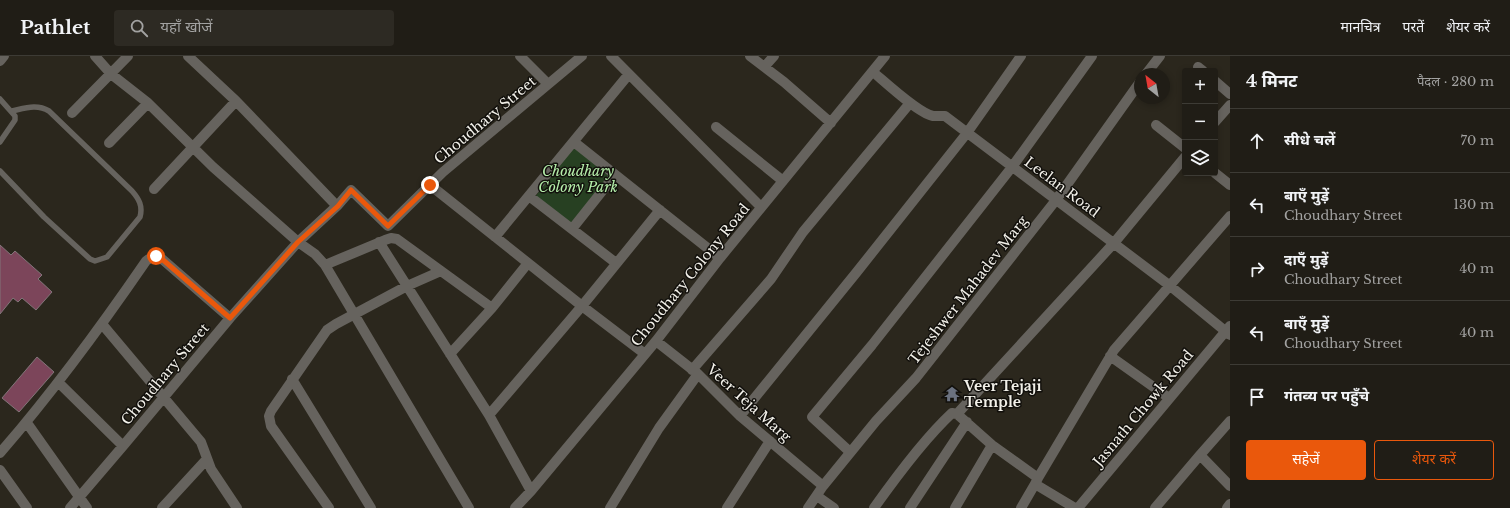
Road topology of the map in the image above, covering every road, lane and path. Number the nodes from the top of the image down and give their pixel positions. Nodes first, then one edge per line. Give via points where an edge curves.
1 (4, 56) edge
2 (95, 56) edge
3 (128, 56) edge
4 (188, 56) edge
5 (520, 56) edge
6 (582, 56) edge
7 (611, 56) edge
8 (750, 56) edge
9 (774, 56) edge
10 (885, 56) edge
11 (1021, 56) edge
12 (1092, 56) edge
13 (1160, 56) edge
14 (0, 61) edge
15 (766, 65) dead end
16 (1151, 68) edge
17 (873, 72) junction
18 (111, 74) junction
19 (629, 74) junction
20 (548, 84) junction
21 (1218, 84) edge
22 (1134, 90) edge
23 (1230, 94) edge
24 (0, 98) edge
25 (236, 101) junction
26 (148, 103) junction
27 (910, 103) junction
28 (1230, 105) edge
29 (12, 111) junction
30 (72, 113) dead end
31 (1218, 119) edge
32 (831, 123) junction
33 (1156, 125) dead end
34 (716, 127) dead end
35 (967, 133) junction
36 (0, 142) edge
37 (110, 142) dead end
38 (574, 142) junction
39 (1182, 146) edge
40 (192, 147) junction
41 (1182, 161) edge
42 (1012, 167) junction
43 (0, 171) edge
44 (615, 175) junction
45 (1218, 175) edge
46 (783, 181) junction
47 (430, 185) junction
48 (1230, 185) edge
49 (154, 189) dead end
50 (529, 196) junction
51 (1057, 199) junction
52 (338, 206) junction
53 (762, 207) junction
54 (660, 210) junction
55 (1230, 216) edge
56 (572, 229) junction
57 (495, 237) junction
58 (298, 242) junction
59 (379, 242) junction
60 (1114, 243) junction
61 (720, 258) junction
62 (528, 263) junction
63 (616, 263) junction
64 (325, 265) junction
65 (441, 271) junction
66 (1169, 285) junction
67 (408, 286) junction
68 (582, 306) junction
69 (492, 308) junction
70 (354, 314) junction
71 (230, 318) junction
72 (102, 324) junction
73 (1228, 331) edge
74 (656, 341) junction
75 (450, 354) junction
76 (645, 354) junction
77 (1110, 356) junction
78 (695, 372) junction
79 (292, 379) junction
80 (59, 383) junction
81 (163, 397) junction
82 (1168, 398) junction
83 (957, 414) junction
84 (489, 415) junction
85 (740, 416) junction
86 (1230, 421) edge
87 (967, 422) junction
88 (26, 423) junction
89 (770, 441) junction
90 (992, 444) junction
91 (123, 446) junction
92 (850, 452) junction
93 (0, 453) edge
94 (1200, 455) junction
95 (208, 459) junction
96 (0, 470) edge
97 (1036, 481) junction
98 (823, 486) junction
99 (1230, 486) edge
100 (531, 491) junction
101 (817, 496) junction
102 (80, 498) junction
103 (1230, 504) edge
104 (27, 508) edge
105 (70, 508) edge
106 (87, 508) edge
107 (162, 508) edge
108 (238, 508) edge
109 (329, 508) edge
110 (371, 508) edge
111 (469, 508) edge
112 (514, 508) edge
113 (610, 508) edge
114 (727, 508) edge
115 (808, 508) edge
116 (834, 508) edge
117 (874, 508) edge
118 (910, 508) edge
119 (955, 508) edge
120 (1021, 508) edge
121 (1075, 508) edge
122 (1078, 508) edge
123 (1155, 508) edge
124 (1227, 508) edge

1 - 14 street
2 - 18 street
3 - 18 street
4 - 25 street
5 - 20 street
6 - 20 street, Choudhary Street
7 - 19 street
8 - 32 street
9 - 15 street
10 - 17 street, Choudhary Colony Road
11 - 35 street
12 - 42 street
13 - 16 street
17 - 27 street, Leelan Road
17 - 32 street, Choudhary Colony Road
18 - 26 street
18 - 30 street
19 - 38 street
19 - 53 street
20 - 47 street, Choudhary Street
21 - 23 street
22 - 51 street, Tejeshwer Mahadev Marg
24 - 29 lane
25 - 40 street
25 - 52 street
26 - 37 street
26 - 40 street
27 - 35 street, Leelan Road via 932,116 945,116
27 - 78 street via 803,232 771,278
28 - 31 street
29 - 36 lane via 15,120
29 - 43 lane via 34,106 49,111 132,191 142,211 140,217 107,257 95,261 44,218
32 - 46 street, Choudhary Colony Road
33 - 39 street
34 - 46 street
35 - 42 street, Leelan Road
35 - 85 street
38 - 44 street
38 - 50 street
40 - 49 street
40 - 58 street
41 - 60 street
42 - 51 street, Leelan Road
42 - 92 street via 812,417
44 - 54 street
44 - 56 street
45 - 48 street
46 - 53 street, Choudhary Colony Road
47 - 52 street, Choudhary Street via 388,226 351,190
47 - 57 street
50 - 56 street
50 - 57 street
51 - 60 street, Leelan Road
51 - 92 street, Tejeshwer Mahadev Marg via 916,378
52 - 58 street, Choudhary Street
53 - 61 street, Choudhary Colony Road
54 - 61 street
54 - 63 street
55 - 66 street
56 - 63 street
57 - 62 street
58 - 64 street
58 - 71 street, Choudhary Street
59 - 64 street
59 - 65 street via 396,239
59 - 67 street
60 - 66 street, Leelan Road
60 - 83 street
61 - 74 street, Choudhary Colony Road
62 - 68 street
62 - 69 street
63 - 68 street
64 - 70 street
65 - 67 street
65 - 69 street
66 - 73 street, Leelan Road
66 - 77 street
67 - 70 street
67 - 75 street
68 - 76 street
68 - 84 street
69 - 75 street
70 - 79 street via 327,330
70 - 111 street
71 - 72 street via 156,256 146,261
71 - 81 street, Choudhary Street
72 - 80 street
72 - 81 street
73 - 82 street, Jasnath Chowk Road
74 - 76 street, Choudhary Colony Road
74 - 78 street, Veer Teja Marg
75 - 84 street
76 - 100 street, Choudhary Colony Road
77 - 82 street
77 - 97 street
78 - 85 street, Veer Teja Marg
78 - 113 street
79 - 109 street via 271,411 271,426
79 - 110 street
80 - 88 street
80 - 91 street
81 - 91 street, Choudhary Street
81 - 95 street via 201,442
82 - 122 street, Jasnath Chowk Road
83 - 87 street
83 - 117 street via 952,413 938,427
84 - 100 street
85 - 89 street, Veer Teja Marg
86 - 94 street
87 - 90 street
87 - 118 street
88 - 93 street
88 - 102 street
89 - 98 street, Veer Teja Marg
89 - 114 street
90 - 97 street
90 - 119 street
91 - 102 street, Choudhary Street
92 - 98 street, Tejeshwer Mahadev Marg
94 - 99 street
94 - 123 street
95 - 107 street
95 - 108 street via 215,476
96 - 104 street
97 - 120 street
97 - 121 street
98 - 101 street, Tejeshwer Mahadev Marg
100 - 112 street, Choudhary Colony Road
101 - 115 street, Tejeshwer Mahadev Marg
101 - 116 street
102 - 105 street, Choudhary Street
102 - 106 street
103 - 124 street

